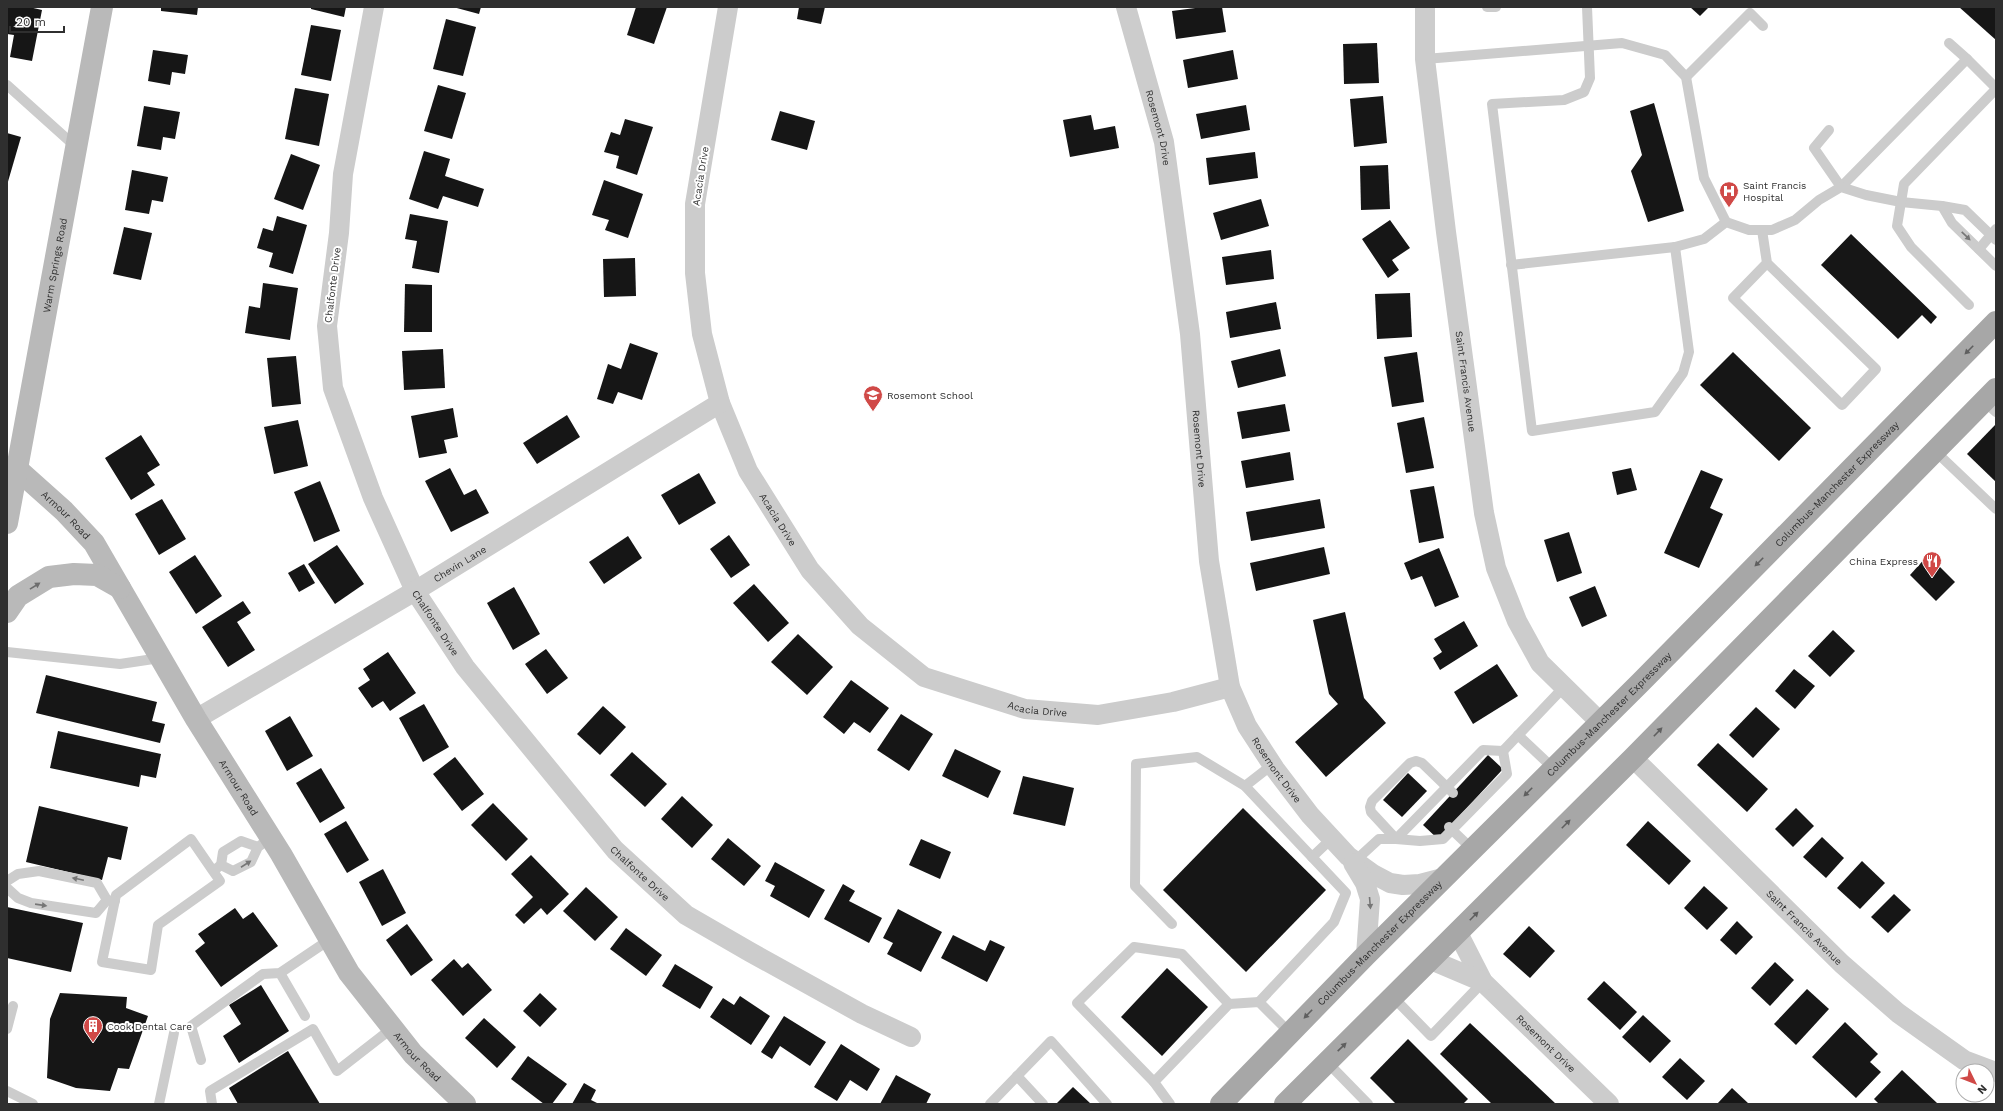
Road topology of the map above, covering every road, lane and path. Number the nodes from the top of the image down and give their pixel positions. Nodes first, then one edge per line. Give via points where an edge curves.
1 (102, 7) edge
2 (374, 7) edge
3 (728, 7) edge
4 (1126, 7) edge
5 (1425, 7) edge
6 (1487, 7) edge
7 (1496, 7) edge
8 (1587, 7) edge
9 (1763, 26) dead end
10 (1949, 43) dead end
11 (1588, 46) junction
12 (1425, 59) junction
13 (1967, 59) junction
14 (1686, 77) junction
15 (7, 85) edge
16 (1996, 88) edge
17 (1829, 130) dead end
18 (77, 148) junction
19 (1841, 187) junction
20 (1901, 202) junction
21 (1942, 206) junction
22 (1726, 222) junction
23 (1762, 230) junction
24 (1994, 234) edge
25 (1675, 247) junction
26 (1979, 249) junction
27 (1767, 263) junction
28 (1511, 265) junction
29 (1996, 266) edge
30 (1968, 305) dead end
31 (1996, 322) edge
32 (1992, 401) edge
33 (720, 403) junction
34 (1935, 451) junction
35 (12, 466) edge
36 (1996, 509) edge
37 (7, 523) edge
38 (120, 588) junction
39 (415, 591) junction
40 (7, 612) edge
41 (7, 652) edge
42 (160, 658) junction
43 (1230, 687) junction
44 (1563, 688) junction
45 (196, 720) junction
46 (1599, 722) junction
47 (1518, 736) junction
48 (1503, 751) junction
49 (1633, 758) junction
50 (1272, 765) junction
51 (1553, 768) junction
52 (1245, 786) junction
53 (1450, 790) junction
54 (1451, 828) junction
55 (1332, 838) junction
56 (1396, 839) junction
57 (264, 843) junction
58 (1472, 849) junction
59 (1312, 857) junction
60 (1352, 858) junction
61 (217, 868) junction
62 (1443, 878) junction
63 (7, 881) edge
64 (7, 888) edge
65 (111, 900) junction
66 (1172, 924) dead end
67 (1458, 933) junction
68 (330, 940) junction
69 (1366, 955) junction
70 (1430, 960) junction
71 (280, 973) junction
72 (1484, 982) junction
73 (1393, 997) junction
74 (1259, 1002) junction
75 (1229, 1004) junction
76 (13, 1006) dead end
77 (305, 1016) dead end
78 (7, 1029) edge
79 (391, 1029) junction
80 (174, 1033) dead end
81 (1290, 1033) junction
82 (911, 1037) dead end
83 (201, 1060) dead end
84 (1327, 1062) junction
85 (1996, 1072) edge
86 (1017, 1076) junction
87 (1154, 1082) junction
88 (7, 1091) edge
89 (1366, 1103) edge
90 (33, 1104) edge
91 (159, 1104) edge
92 (212, 1104) edge
93 (465, 1104) edge
94 (990, 1104) edge
95 (1043, 1104) edge
96 (1107, 1104) edge
97 (1170, 1104) edge
98 (1221, 1104) edge
99 (1285, 1104) edge
100 (1609, 1104) edge

1 - 18 street, Warm Springs Road
2 - 39 street, Chalfonte Drive via 343,174 339,233 327,326 333,388 373,498
3 - 33 street, Acacia Drive via 695,204 695,273 702,334
4 - 43 street, Rosemont Drive via 1164,142 1190,334 1209,561
5 - 12 street, Saint Francis Avenue
6 - 7 lane
8 - 11 lane
9 - 14 lane via 1750,13
10 - 13 lane
11 - 12 lane
11 - 14 lane via 1622,43 1665,56
11 - 28 lane via 1590,78 1584,92 1564,100 1492,104
12 - 44 street, Saint Francis Avenue via 1484,513 1496,568 1517,621 1540,663
13 - 16 lane
13 - 19 lane
14 - 22 lane via 1704,178
15 - 18 lane
16 - 20 lane via 1904,184
17 - 19 lane via 1814,148
18 - 35 street, Warm Springs Road
19 - 20 lane
19 - 23 lane via 1819,200 1795,220 1772,230
20 - 21 lane
20 - 30 lane via 1897,226 1910,247
21 - 24 lane via 1965,210
21 -> 26 lane via 1952,223
22 - 23 lane via 1749,230
22 - 25 lane via 1704,239
23 - 27 lane
24 - 26 lane
25 - 28 lane
25 - 28 lane via 1688,352 1683,373 1655,412 1532,431
26 - 29 lane
27 - 27 lane via 1733,298 1842,405 1876,369
31 -> 46 main road, Columbus-Manchester Expressway
32 - 34 main road
33 - 39 street, Chevin Lane
33 - 43 street, Acacia Drive via 748,471 810,570 860,626 924,677 1025,709 1098,715 1173,702
34 - 36 lane
49 -> 34 main road
35 - 37 street, Warm Springs Road
35 - 38 street, Armour Road via 64,511 94,543
40 -> 38 street via 18,596 49,578 74,574 97,575
38 - 42 street, Armour Road
39 - 45 street, Chevin Lane
39 - 82 street, Chalfonte Drive via 465,667 615,850 686,915 862,1014
41 - 42 lane via 120,664
42 - 45 street, Armour Road
43 - 50 street, Rosemont Drive via 1247,726
44 - 46 street, Saint Francis Avenue
44 - 47 lane
45 - 57 street, Armour Road
46 - 51 main road, Columbus-Manchester Expressway
47 - 48 lane
47 - 51 lane
48 - 53 lane via 1483,750 1470,769
48 - 54 lane via 1507,774
67 -> 49 main road
49 - 85 street, Saint Francis Avenue via 1842,964 1898,1013 1964,1060
50 - 52 lane
50 - 55 street, Rosemont Drive via 1310,815
51 -> 58 main road, Columbus-Manchester Expressway
52 - 59 lane
52 - 66 lane via 1197,757 1136,764 1135,886
53 - 56 lane via 1431,810
53 - 56 lane via 1422,763 1410,763 1372,801 1370,807 1371,812
54 - 56 lane via 1443,840
54 - 58 lane
55 - 59 lane
55 - 60 street, Rosemont Drive
56 - 60 lane via 1379,840
61 -> 57 lane via 233,871 251,862
57 - 61 lane via 241,841 223,852
57 - 68 street, Armour Road
58 - 62 main road, Columbus-Manchester Expressway
59 - 74 lane via 1346,893 1334,922
60 - 62 street, Rosemont Drive via 1390,883 1420,884
60 -> 69 street, Rosemont Drive via 1370,899
61 - 65 lane via 191,840
61 - 65 lane via 220,881 158,925 151,970 102,962
62 - 69 main road, Columbus-Manchester Expressway
65 -> 63 lane via 97,883 39,871 18,874
64 -> 65 lane via 18,898 31,904 96,913
67 - 70 main road
67 - 72 street, Rosemont Drive
68 - 71 lane
68 - 79 street, Armour Road via 348,973
69 -> 81 main road, Columbus-Manchester Expressway
70 - 72 street, Rosemont Drive
70 - 73 main road
71 - 77 lane
71 - 83 lane via 263,974 191,1026
72 - 73 lane via 1430,1036
72 - 100 street, Rosemont Drive
84 -> 73 main road
74 - 75 lane
74 - 81 lane
75 - 87 lane
75 - 87 lane via 1182,954 1134,947 1077,1003
76 - 78 lane
79 - 92 lane via 337,1071 313,1029 210,1091
79 - 93 street, Armour Road via 412,1054
80 - 91 lane
81 - 98 main road, Columbus-Manchester Expressway
84 - 89 lane
84 - 99 main road
86 - 94 lane
86 - 95 lane
86 - 96 lane via 1050,1041
87 - 97 lane
88 - 90 lane

